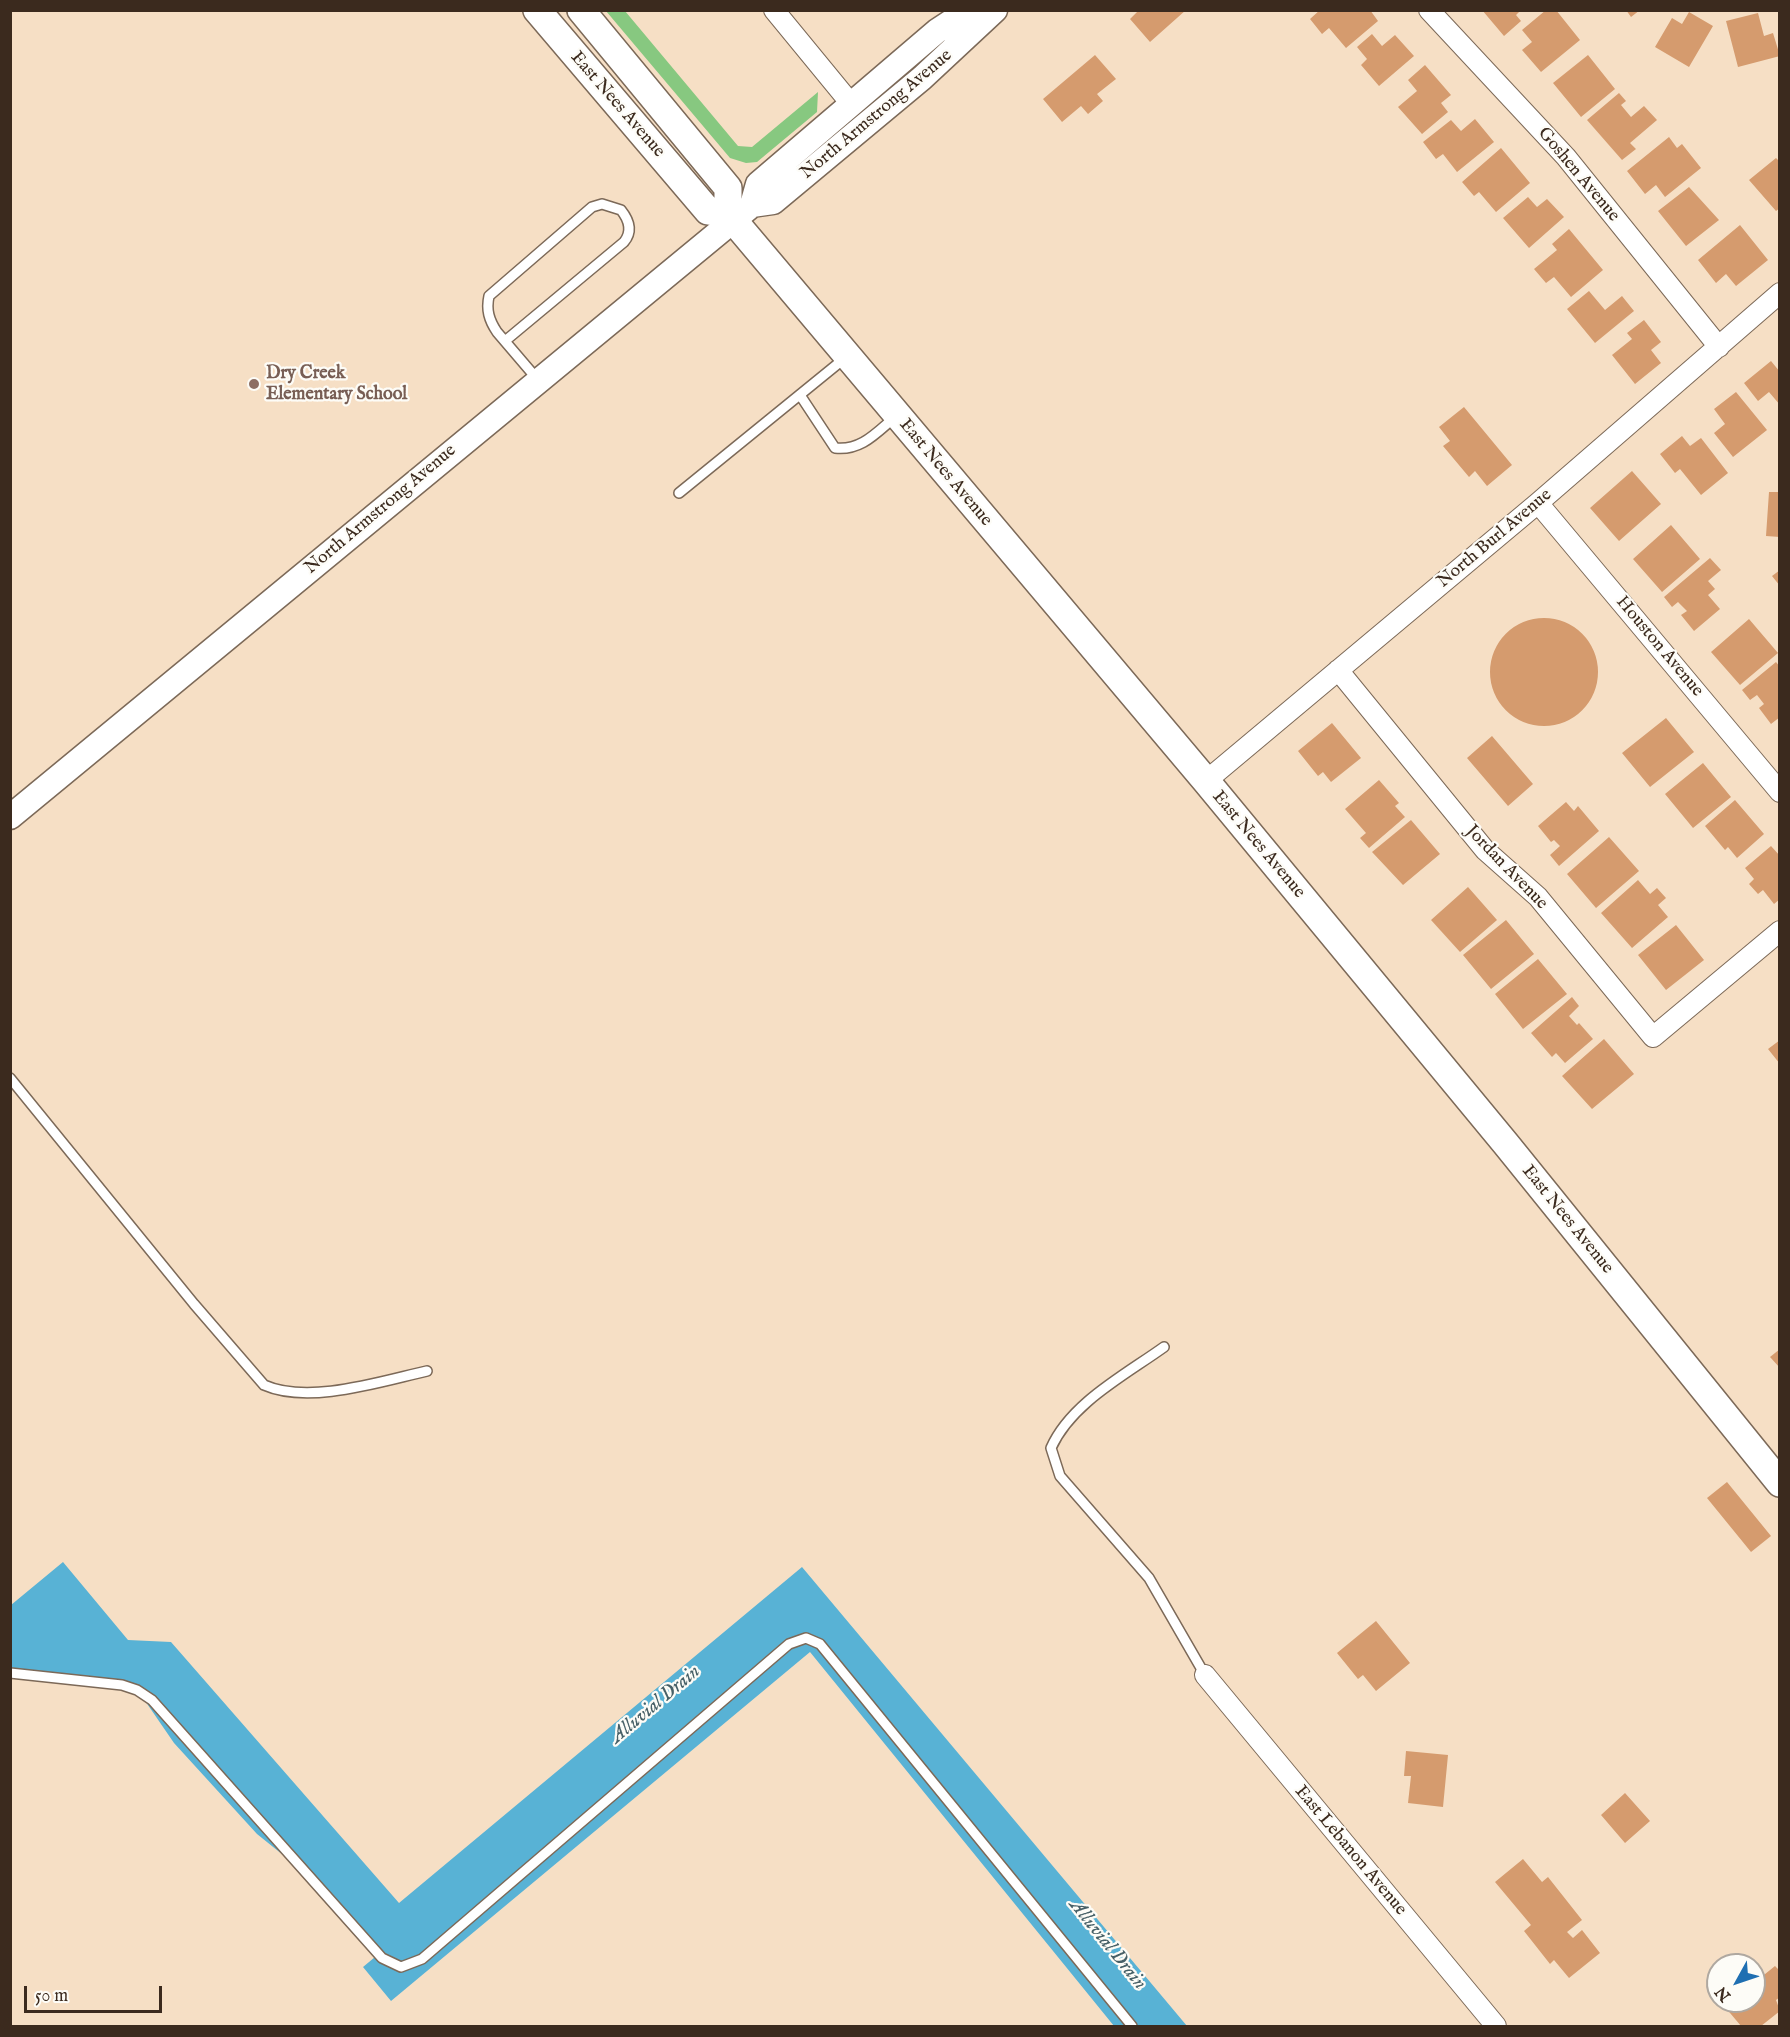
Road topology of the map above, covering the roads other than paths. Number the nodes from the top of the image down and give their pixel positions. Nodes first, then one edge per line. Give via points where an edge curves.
1 (537, 10) edge
2 (581, 10) edge
3 (774, 10) edge
4 (969, 10) edge
5 (995, 10) edge
6 (1429, 10) edge
7 (852, 105) junction
8 (738, 213) junction
9 (1779, 293) edge
10 (505, 341) junction
11 (1719, 347) junction
12 (847, 356) junction
13 (538, 380) junction
14 (800, 395) junction
15 (897, 416) junction
16 (679, 493) dead end
17 (1538, 503) junction
18 (1338, 670) junction
19 (1206, 781) junction
20 (1779, 792) edge
21 (10, 817) edge
22 (1779, 932) edge
23 (10, 1077) edge
24 (1164, 1347) dead end
25 (428, 1371) dead end
26 (1779, 1483) edge
27 (10, 1673) edge
28 (1204, 1675) joint
29 (1132, 2026) edge
30 (1496, 2026) edge

1 - 8 main road, East Nees Avenue via 708,211
2 - 8 main road, East Nees Avenue via 728,188
3 - 7 street
4 - 7 street, North Armstrong Avenue via 937,31
5 - 8 street, North Armstrong Avenue via 922,78 772,202
6 - 11 street, Goshen Avenue via 1566,157
7 - 8 street, North Armstrong Avenue via 758,184
8 - 12 main road, East Nees Avenue
8 - 13 street, North Armstrong Avenue
9 - 11 street, North Burl Avenue
10 - 10 lane via 624,242 629,223 621,210 602,204 592,207 489,296 487,307 494,327
10 - 13 lane
11 - 17 street, North Burl Avenue
12 - 14 lane
12 - 15 main road, East Nees Avenue
13 - 21 street, North Armstrong Avenue
14 - 15 lane via 835,448 859,446
14 - 16 lane
15 - 19 main road, East Nees Avenue
17 - 18 street, North Burl Avenue
17 - 20 street, Houston Avenue
18 - 19 street, North Burl Avenue
18 - 22 street, Jordan Avenue via 1485,850 1538,897 1653,1037
19 - 26 main road, East Nees Avenue
23 - 25 lane via 264,1385 280,1391 317,1391
24 - 28 lane via 1106,1388 1063,1426 1051,1448 1060,1476 1149,1578
27 - 29 lane via 122,1685 137,1689 152,1700 382,1958 401,1967 422,1959 789,1644 806,1638 820,1644
28 - 30 street, East Lebanon Avenue

